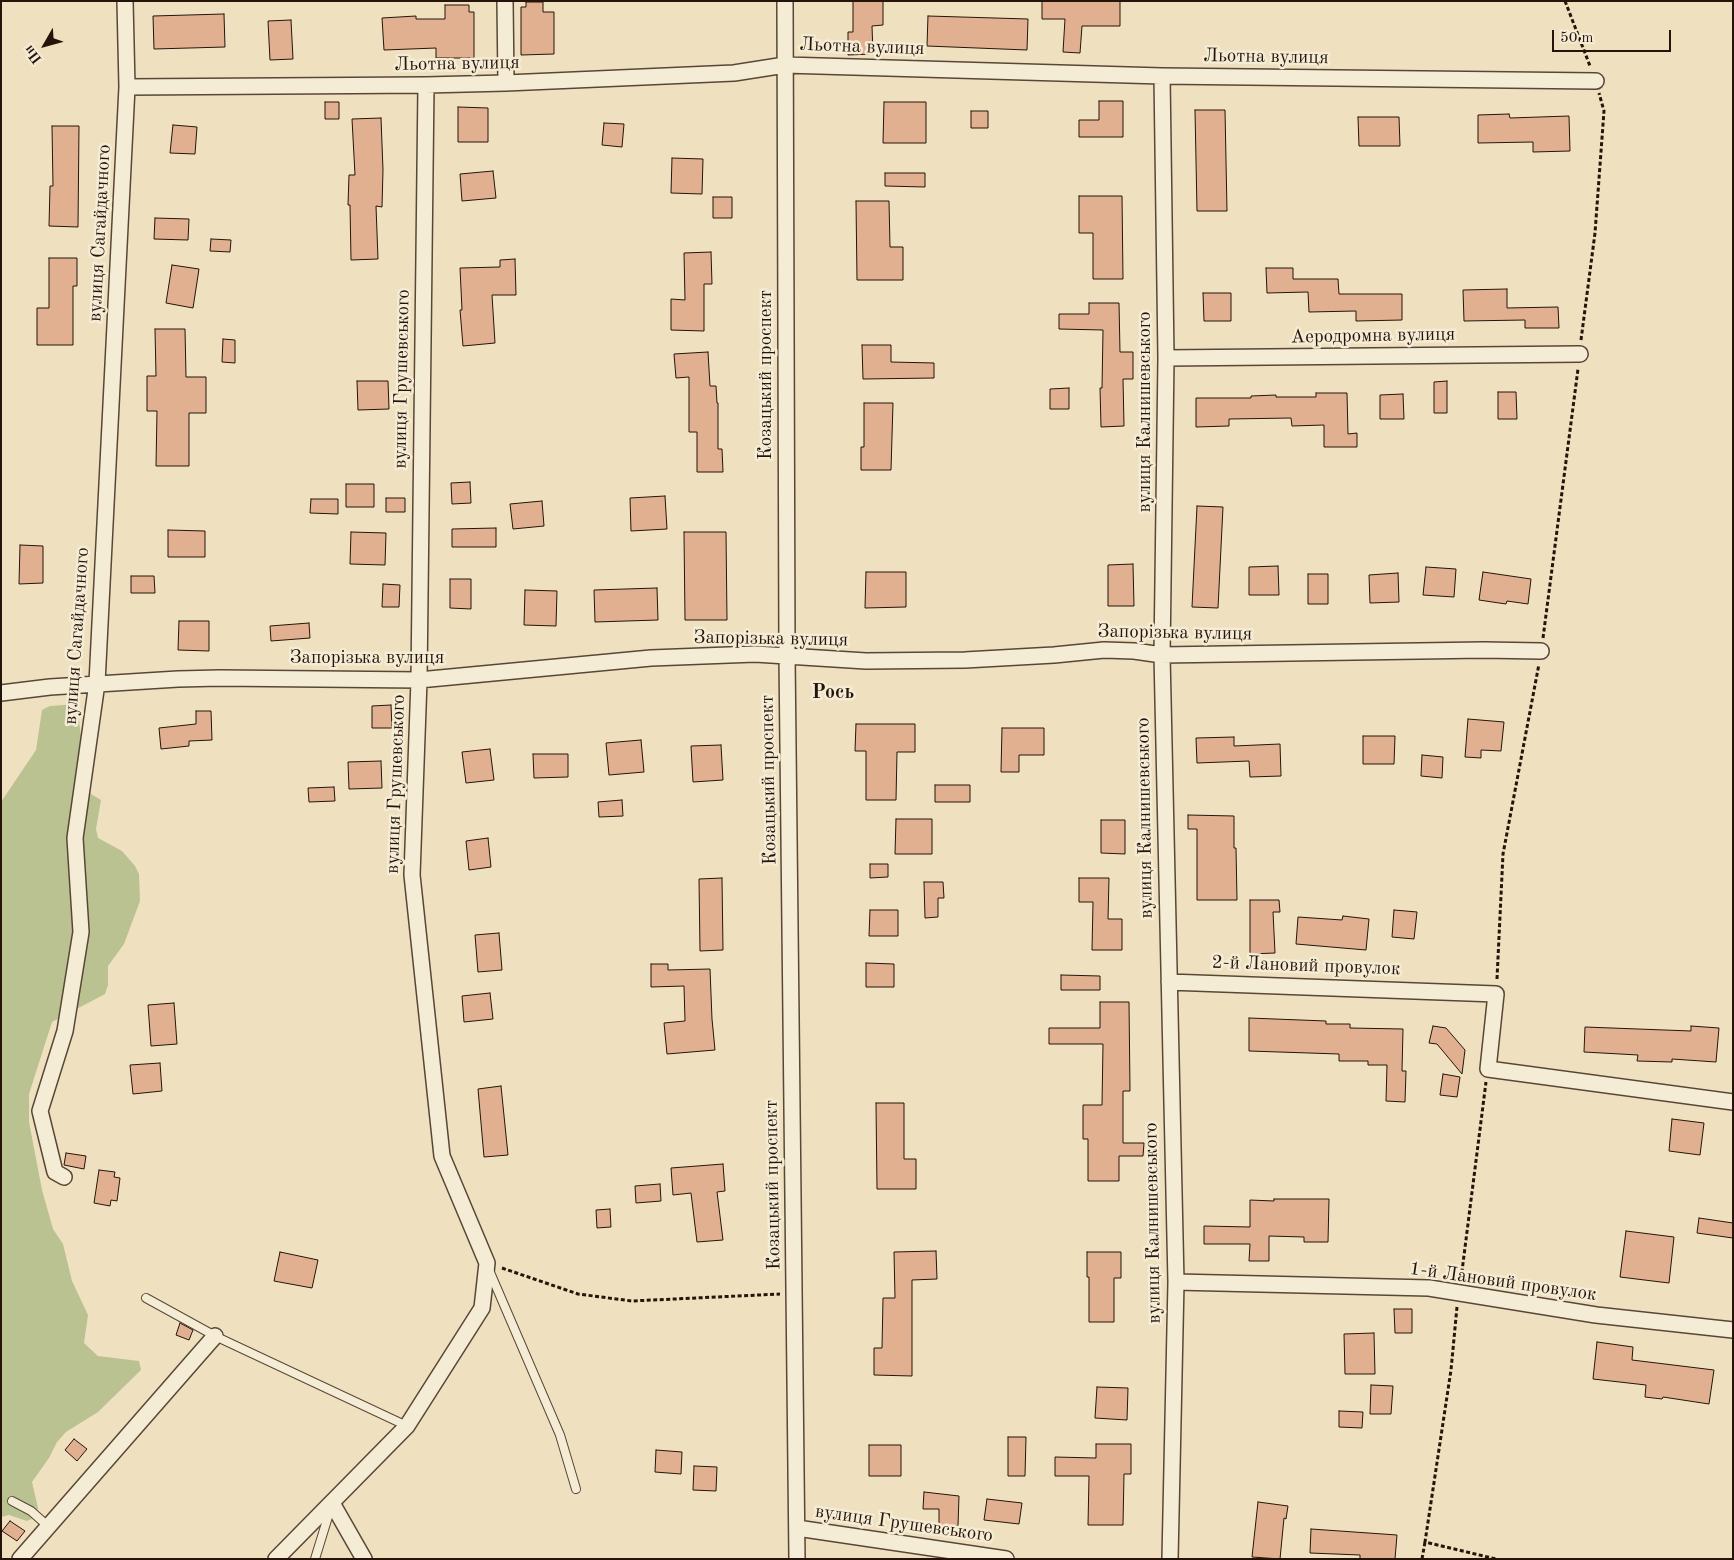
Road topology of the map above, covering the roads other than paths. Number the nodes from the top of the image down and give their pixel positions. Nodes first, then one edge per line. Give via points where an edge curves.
1 (126, 1) edge
2 (505, 1) edge
3 (785, 1) edge
4 (785, 65) junction
5 (1162, 76) junction
6 (1596, 81) road end
7 (506, 83) junction
8 (426, 85) junction
9 (127, 86) junction
10 (1580, 354) road end
11 (1166, 358) junction
12 (1541, 651) road end
13 (1162, 655) junction
14 (787, 656) junction
15 (419, 680) junction
16 (97, 684) junction
17 (1, 693) edge
18 (1169, 982) junction
19 (1733, 1102) edge
20 (64, 1177) dead end
21 (487, 1263) junction
22 (1176, 1282) junction
23 (146, 1298) dead end
24 (1733, 1330) edge
25 (215, 1336) junction
26 (407, 1426) junction
27 (576, 1489) dead end
28 (12, 1501) dead end
29 (332, 1503) junction
30 (49, 1526) junction
31 (797, 1528) junction
32 (20, 1559) edge
33 (276, 1559) edge
34 (315, 1559) edge
35 (364, 1559) edge
36 (797, 1559) edge
37 (1006, 1559) edge
38 (1170, 1559) edge

1 - 9 street, вулиця Сагайдачного
2 - 7 street
3 - 4 street, Козацький проспект
4 - 5 street, Льотна вулиця
4 - 7 street, Льотна вулиця via 734,73
4 - 14 street, Козацький проспект
5 - 6 street, Льотна вулиця
5 - 11 street, вулиця Калнишевського
7 - 8 street, Льотна вулиця
8 - 9 street, Льотна вулиця
8 - 15 street, вулиця Грушевського
9 - 16 street, вулиця Сагайдачного
10 - 11 street, Аеродромна вулиця
11 - 13 street, вулиця Калнишевського
12 - 13 street, Запорізька вулиця
13 - 14 street, Запорізька вулиця via 1104,650 965,660 866,661
13 - 18 street, вулиця Калнишевського
14 - 15 street, Запорізька вулиця via 650,658
14 - 31 street, Козацький проспект
15 - 16 street, Запорізька вулиця via 220,678
15 - 21 street, вулиця Грушевського via 412,875 442,1156
16 - 17 street, Запорізька вулиця
16 - 20 street, вулиця Сагайдачного via 75,838 81,932 65,1031 40,1111 55,1172
18 - 19 street, 2-й Лановий провулок via 1496,994 1488,1069
18 - 22 street, вулиця Калнишевського
21 - 26 street via 482,1308
21 - 27 lane via 560,1435
22 - 24 street, 1-й Лановий провулок via 1430,1288 1596,1315
22 - 38 street, вулиця Калнишевського
23 - 25 lane
25 - 26 lane
25 - 30 street
26 - 29 street
28 - 30 lane
29 - 33 street
29 - 34 lane
29 - 35 street
30 - 32 street
31 - 36 street, Козацький проспект
31 - 37 street, вулиця Грушевського

